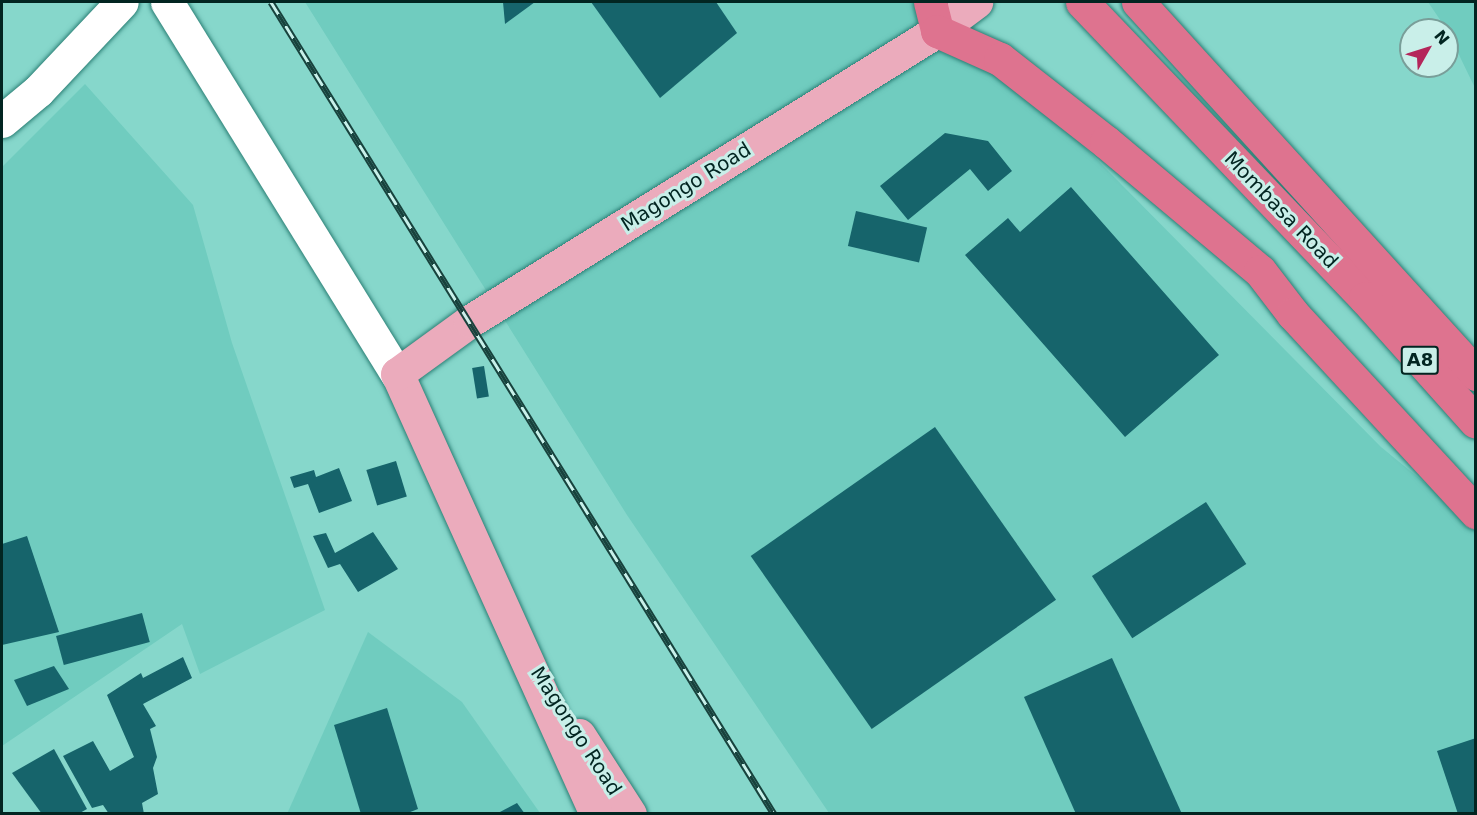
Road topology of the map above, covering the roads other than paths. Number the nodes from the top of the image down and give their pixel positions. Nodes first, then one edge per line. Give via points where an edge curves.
1 (122, 2) edge
2 (166, 2) edge
3 (976, 2) edge
4 (1082, 2) edge
5 (1138, 2) edge
6 (934, 16) edge
7 (2, 121) edge
8 (1374, 286) junction
9 (397, 374) junction
10 (1476, 374) edge
11 (1476, 422) edge
12 (1476, 512) edge
13 (522, 648) junction
14 (596, 813) edge
15 (630, 813) edge

1 - 7 street via 39,91
2 - 9 street, Magongo Road
3 - 6 main road, Magongo Road
4 - 8 highway, Mombasa Road
5 - 8 highway, Mombasa Road
6 - 9 main road, Magongo Road via 470,321
6 - 12 highway via 1000,59 1260,271 1293,314
8 - 10 highway, Mombasa Road
8 - 11 highway, Mombasa Road / A8
9 - 13 main road, Magongo Road
13 - 14 main road, Magongo Road
13 - 15 main road, Magongo Road

